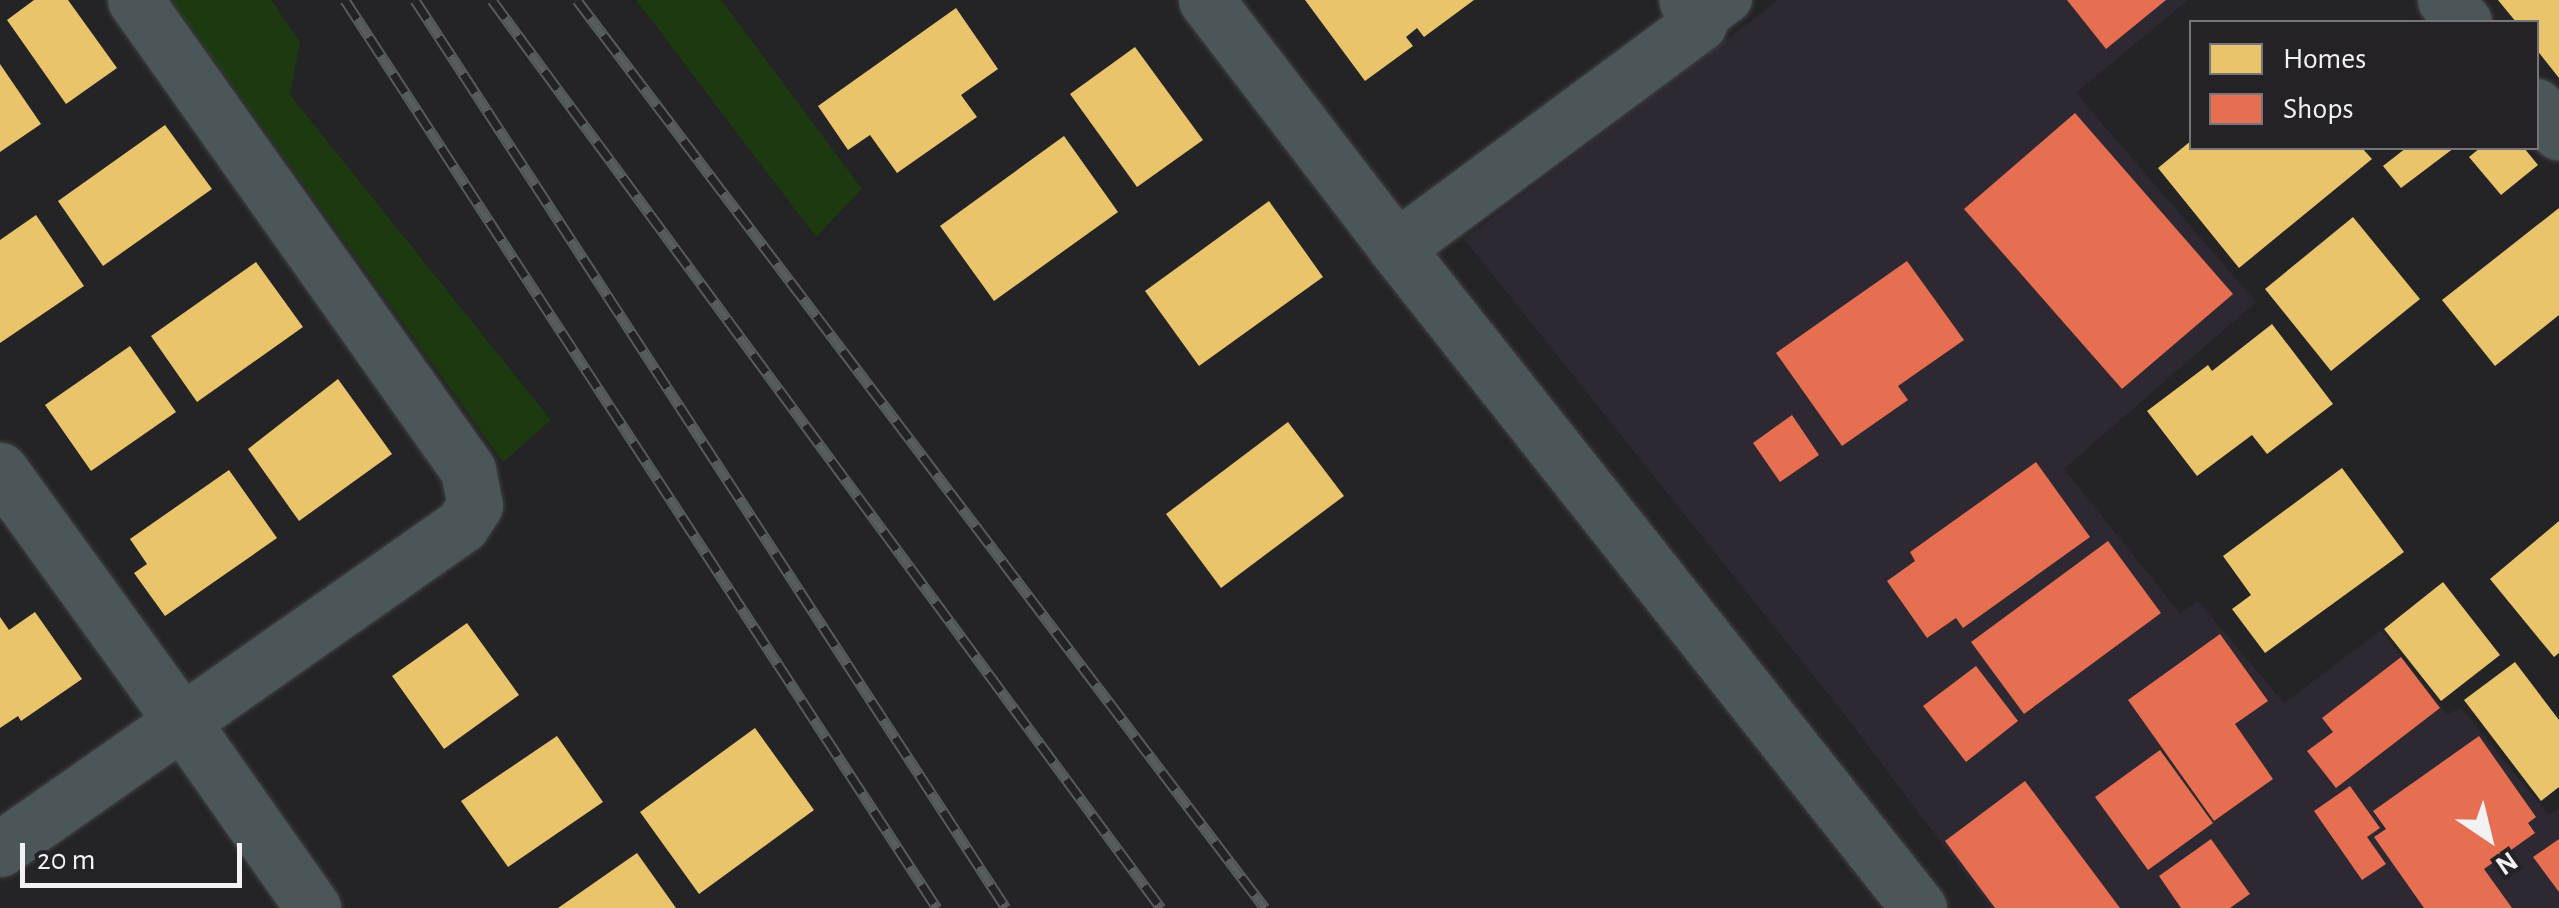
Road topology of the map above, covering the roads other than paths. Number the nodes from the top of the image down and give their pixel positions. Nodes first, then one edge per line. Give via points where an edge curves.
1 (135, 0) edge
2 (1206, 0) edge
3 (2444, 0) edge
4 (1705, 8) edge
5 (2462, 20) edge
6 (2539, 109) edge
7 (2559, 132) edge
8 (1396, 248) junction
9 (0, 470) edge
10 (181, 720) junction
11 (0, 849) edge
12 (313, 908) edge
13 (1919, 908) edge

1 - 10 street via 468,470 475,505 462,524
2 - 8 street
3 - 5 street
4 - 8 street
6 - 7 street
8 - 13 street
9 - 10 street
10 - 11 street
10 - 12 street

